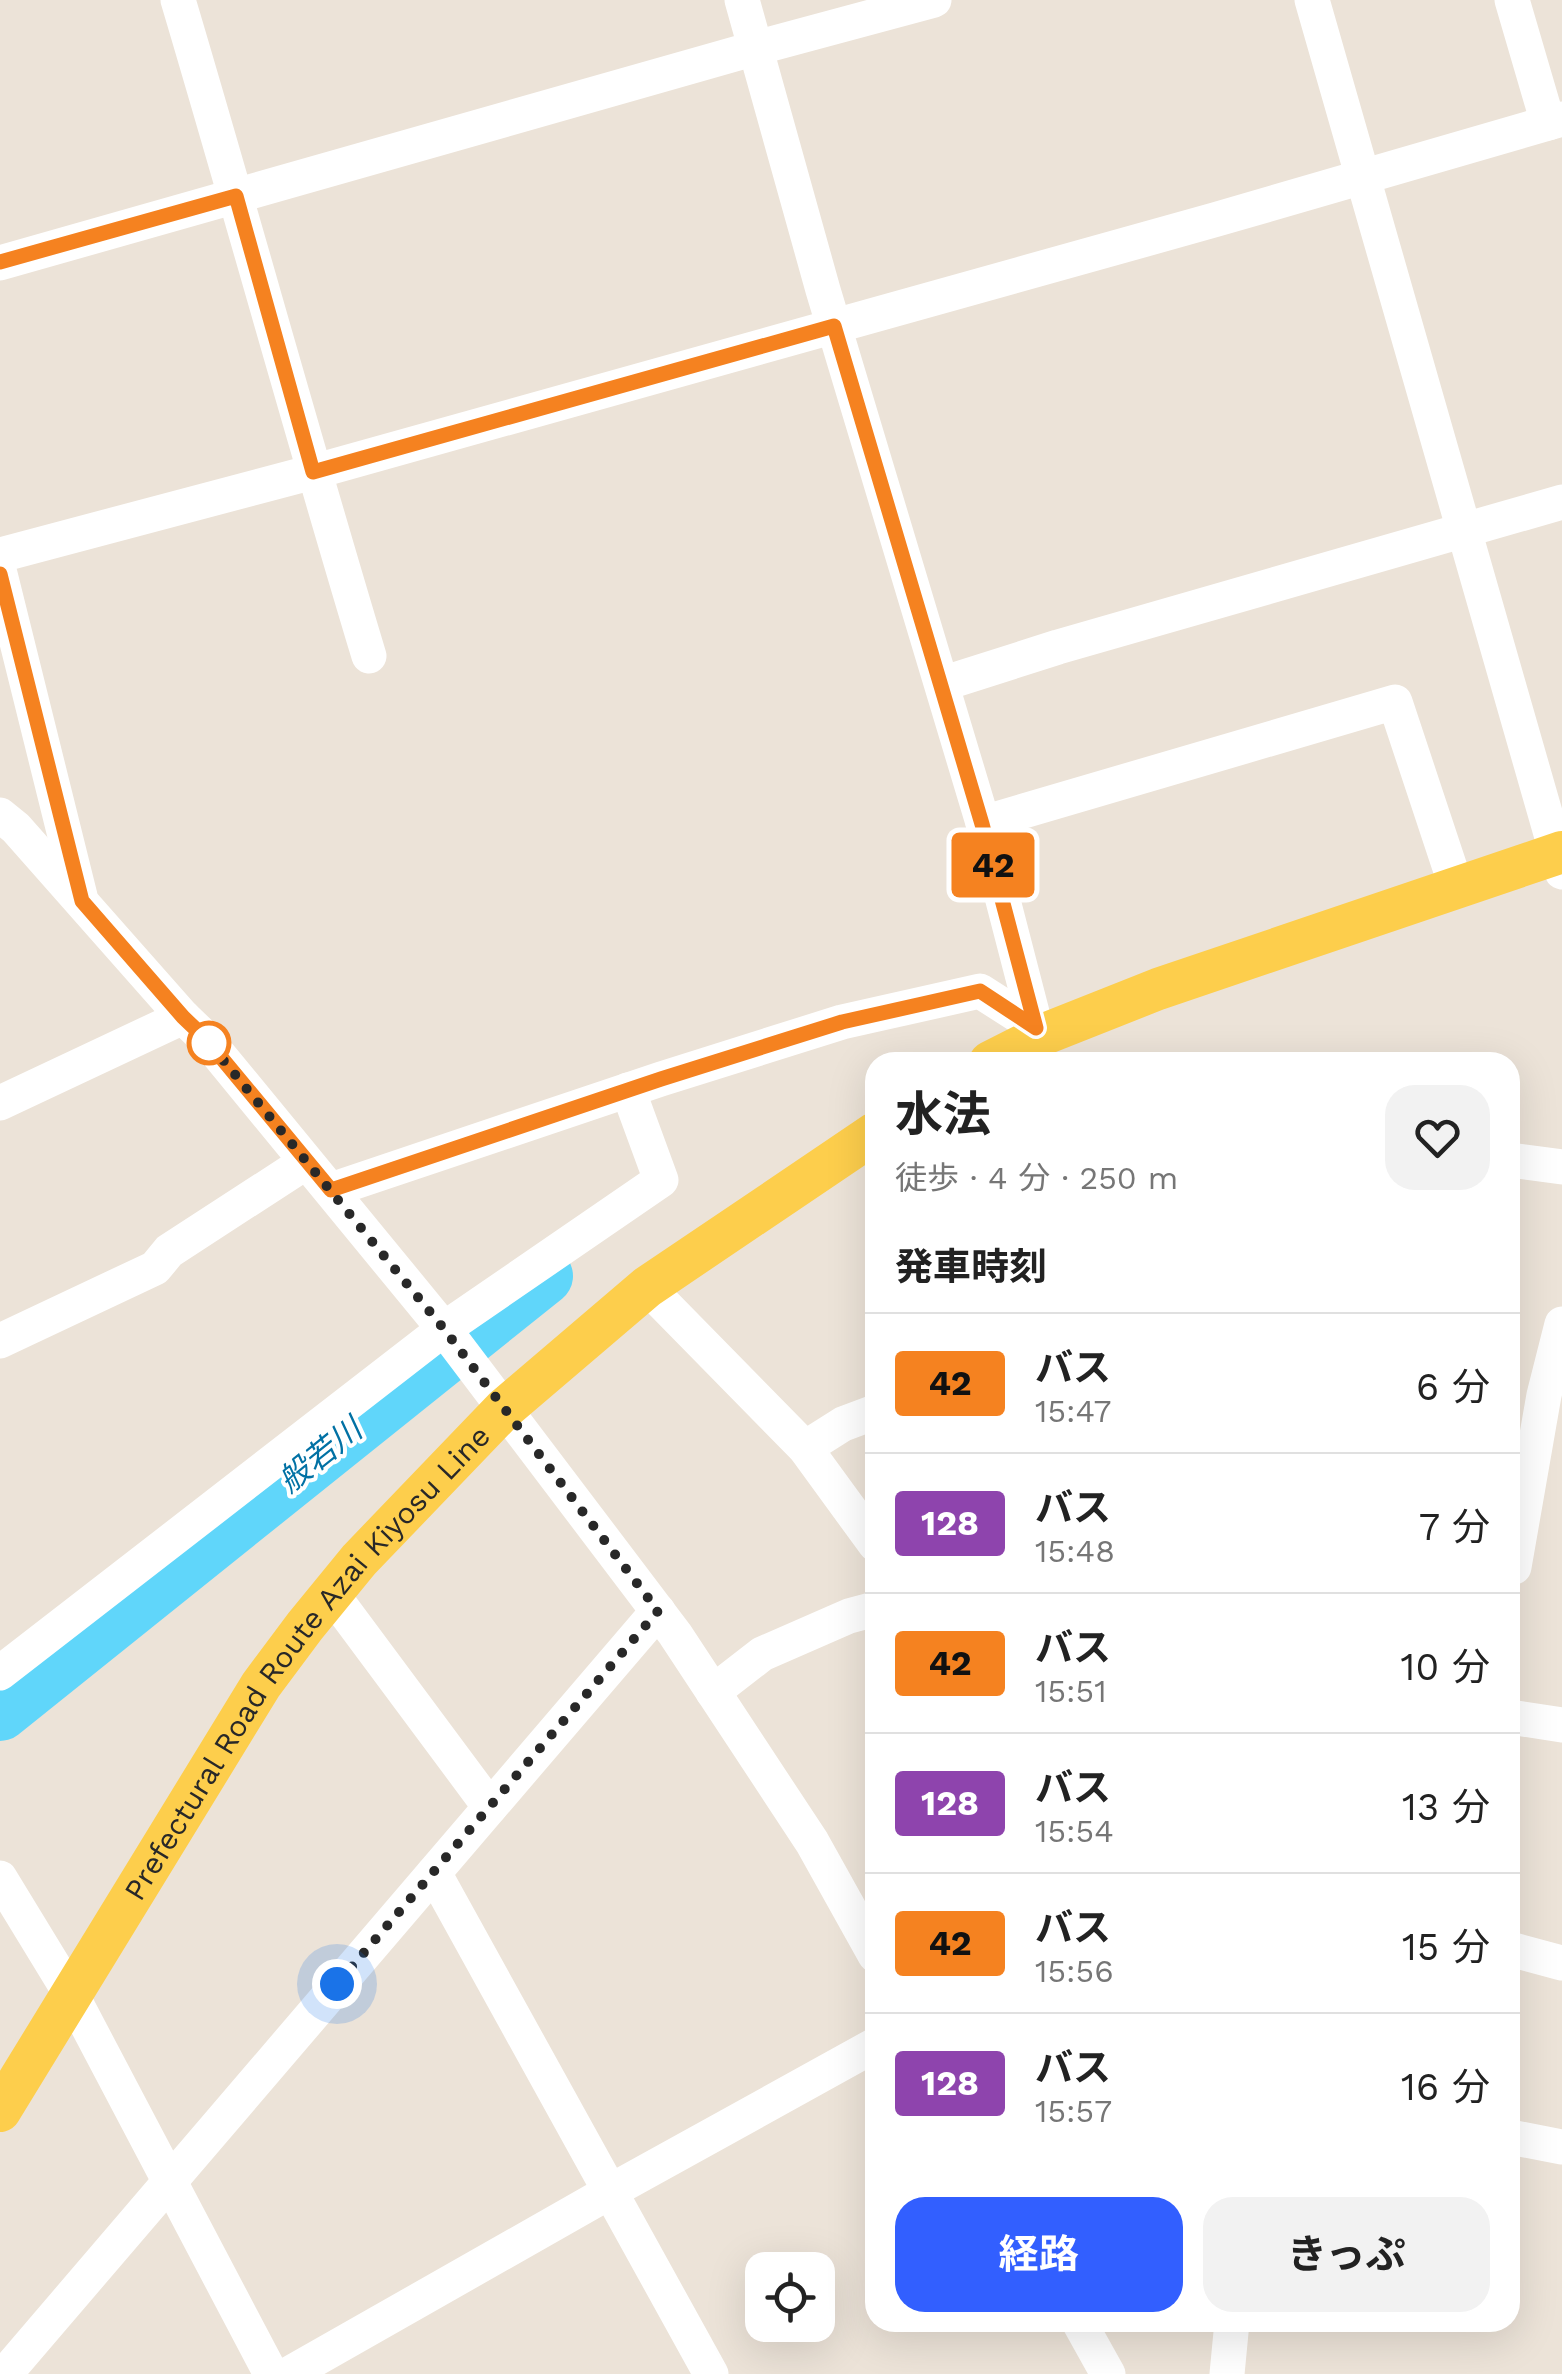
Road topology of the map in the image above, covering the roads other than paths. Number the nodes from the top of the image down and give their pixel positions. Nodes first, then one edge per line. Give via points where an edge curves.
1 (178, 0) edge
2 (742, 0) edge
3 (934, 0) edge
4 (1312, 0) edge
5 (1512, 0) edge
6 (756, 48) junction
7 (1555, 121) edge
8 (1363, 177) junction
9 (236, 196) junction
10 (0, 262) edge
11 (834, 326) junction
12 (313, 472) junction
13 (1562, 502) edge
14 (1462, 530) junction
15 (0, 555) edge
16 (0, 574) edge
17 (369, 656) dead end
18 (942, 684) junction
19 (0, 815) edge
20 (982, 824) junction
21 (14, 846) edge
22 (1560, 859) edge
23 (1457, 888) junction
24 (82, 901) junction
25 (183, 1017) junction
26 (1041, 1031) junction
27 (1006, 1052) edge
28 (628, 1090) junction
29 (0, 1103) edge
30 (865, 1140) edge
31 (1520, 1161) edge
32 (306, 1162) junction
33 (1562, 1167) edge
34 (331, 1190) junction
35 (647, 1286) junction
36 (1562, 1324) edge
37 (444, 1329) junction
38 (0, 1340) edge
39 (491, 1392) junction
40 (1527, 1397) edge
41 (865, 1416) edge
42 (806, 1448) junction
43 (1520, 1489) edge
44 (865, 1530) edge
45 (332, 1593) junction
46 (658, 1611) junction
47 (865, 1612) edge
48 (0, 1673) edge
49 (713, 1692) junction
50 (1520, 1718) edge
51 (1562, 1724) edge
52 (490, 1807) junction
53 (434, 1873) junction
54 (0, 1878) edge
55 (865, 1937) edge
56 (1520, 1952) edge
57 (1562, 1962) edge
58 (72, 1996) junction
59 (865, 2051) edge
60 (0, 2110) edge
61 (1520, 2139) edge
62 (1562, 2147) edge
63 (169, 2180) junction
64 (611, 2191) junction
65 (1085, 2332) edge
66 (1231, 2332) edge
67 (4, 2374) edge
68 (271, 2374) edge
69 (289, 2374) edge
70 (712, 2374) edge
71 (1108, 2374) edge
72 (1227, 2374) edge

1 - 9 street
2 - 6 street
3 - 6 street
4 - 8 street
5 - 7 street
6 - 9 street
6 - 11 street
7 - 8 street
8 - 11 street
8 - 14 street
9 - 10 street
9 - 12 street
11 - 12 street
11 - 18 street
12 - 15 street
12 - 17 street
13 - 14 street
14 - 18 street
14 - 22 street
16 - 24 street
18 - 20 street
19 - 21 street
20 - 23 street via 1395,702
20 - 26 street
21 - 24 street
22 - 23 main road
23 - 26 main road
24 - 25 street
25 - 29 street
25 - 32 street
26 - 27 main road
26 - 28 street via 980,991 842,1022
28 - 34 street
28 - 37 street via 661,1180
30 - 35 main road, Prefectural Road Route Azai Kiyosu Line
31 - 33 street
32 - 34 street
32 - 38 street via 169,1251 154,1268
34 - 37 street
35 - 39 main road, Prefectural Road Route Azai Kiyosu Line
35 - 42 street
36 - 40 street
37 - 39 street
37 - 48 street
39 - 45 main road, Prefectural Road Route Azai Kiyosu Line
39 - 46 street
40 - 43 street
41 - 42 street
42 - 44 street
45 - 52 street
45 - 58 main road, Prefectural Road Route Azai Kiyosu Line via 261,1685
46 - 49 street
46 - 52 street
47 - 49 street via 762,1654
49 - 55 street via 812,1842
50 - 51 street
52 - 53 street
53 - 63 street
53 - 64 street
54 - 58 street
56 - 57 street
58 - 60 main road, Prefectural Road Route Azai Kiyosu Line
58 - 63 street
59 - 64 street
61 - 62 street
63 - 67 street
63 - 68 street
64 - 69 street
64 - 70 street
65 - 71 street
66 - 72 street

